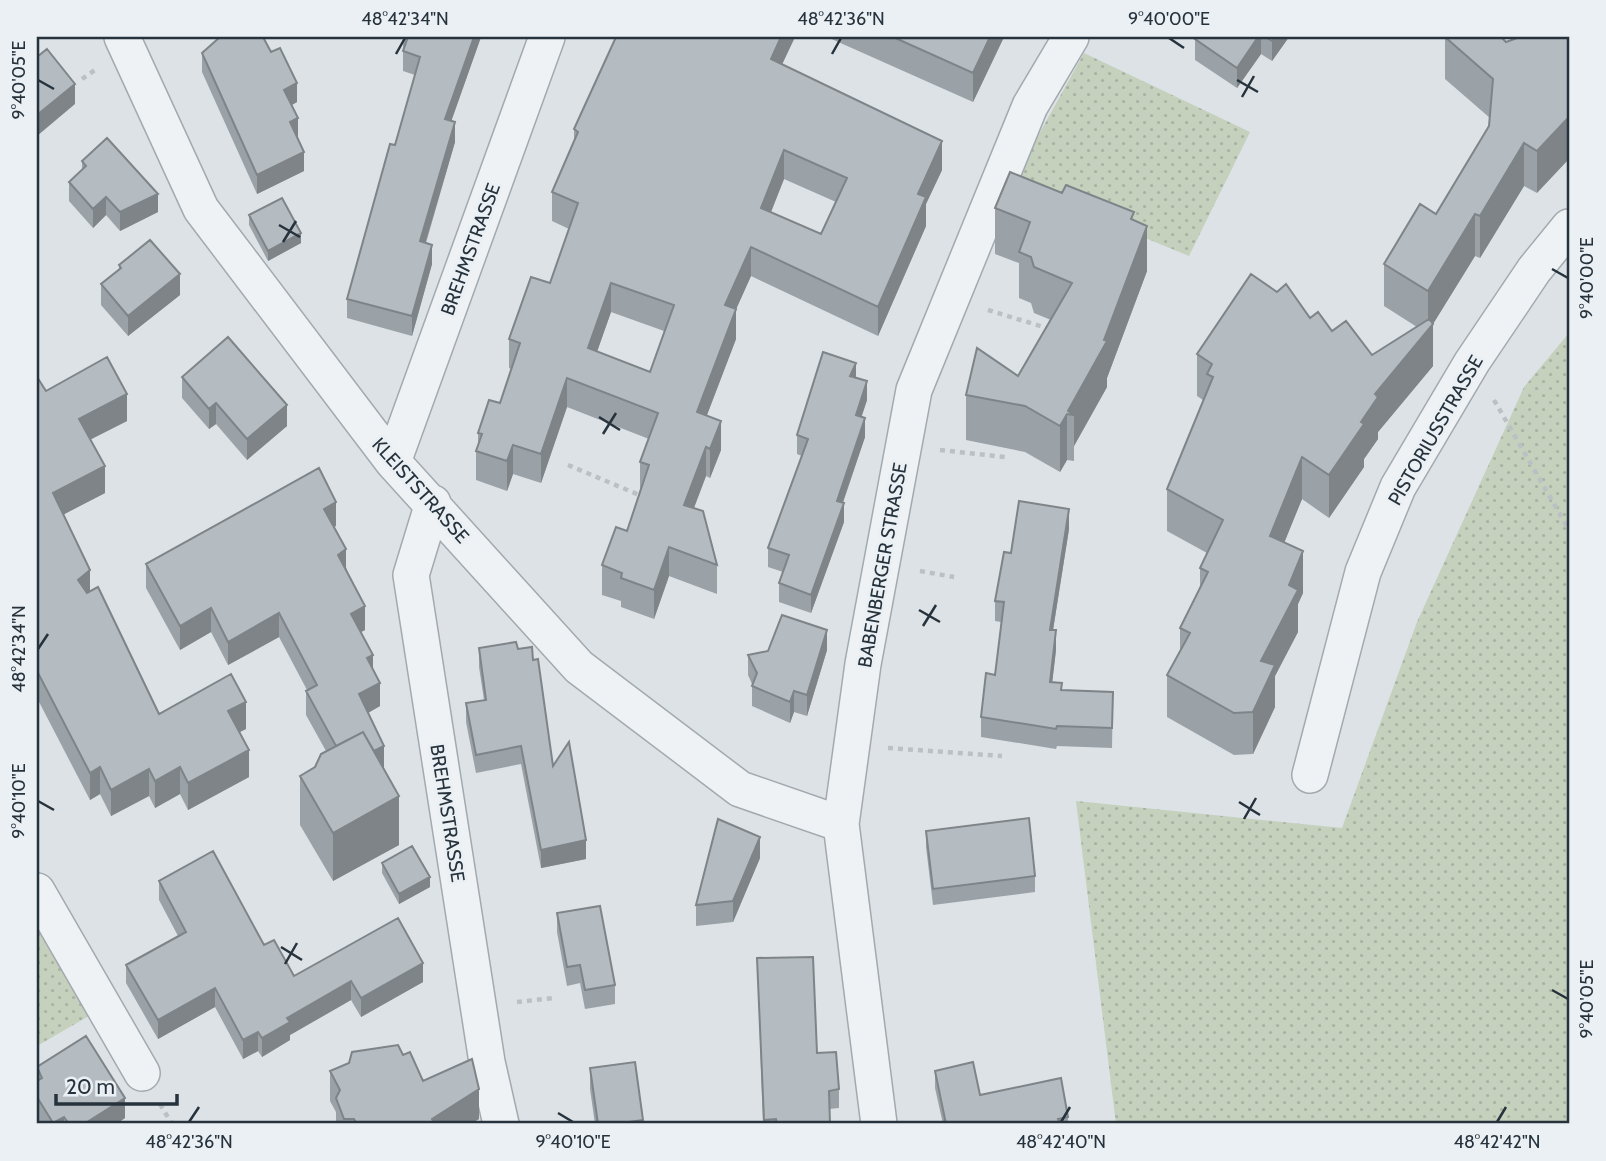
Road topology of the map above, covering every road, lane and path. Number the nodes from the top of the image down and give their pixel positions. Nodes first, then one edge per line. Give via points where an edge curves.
1 (122, 37) edge
2 (547, 37) edge
3 (1071, 37) edge
4 (1569, 227) edge
5 (951, 299) junction
6 (1055, 330) edge
7 (1472, 362) junction
8 (904, 446) junction
9 (1005, 457) dead end
10 (393, 462) junction
11 (568, 465) dead end
12 (650, 500) edge
13 (433, 503) junction
14 (1569, 530) edge
15 (852, 746) junction
16 (1002, 757) dead end
17 (1310, 775) dead end
18 (841, 824) junction
19 (37, 891) edge
20 (142, 1073) dead end
21 (501, 1124) edge
22 (879, 1124) edge

1 - 10 street, KLEISTSTRASSE via 201,209
2 - 10 street, BREHMSTRASSE
3 - 5 street, BABENBERGER STRASSE via 1030,106
4 - 7 street, PISTORIUSSTRASSE
5 - 6 path
5 - 8 street, BABENBERGER STRASSE via 914,390
7 - 14 path
7 - 17 street, PISTORIUSSTRASSE via 1398,487 1363,572
8 - 9 path
8 - 15 street, BABENBERGER STRASSE
10 - 13 street, KLEISTSTRASSE
11 - 12 path
13 - 18 street, KLEISTSTRASSE via 579,667 740,789
13 - 21 street, BREHMSTRASSE via 411,575 487,1062
15 - 16 path
15 - 18 street, BABENBERGER STRASSE
18 - 22 street, BABENBERGER STRASSE
19 - 20 street

